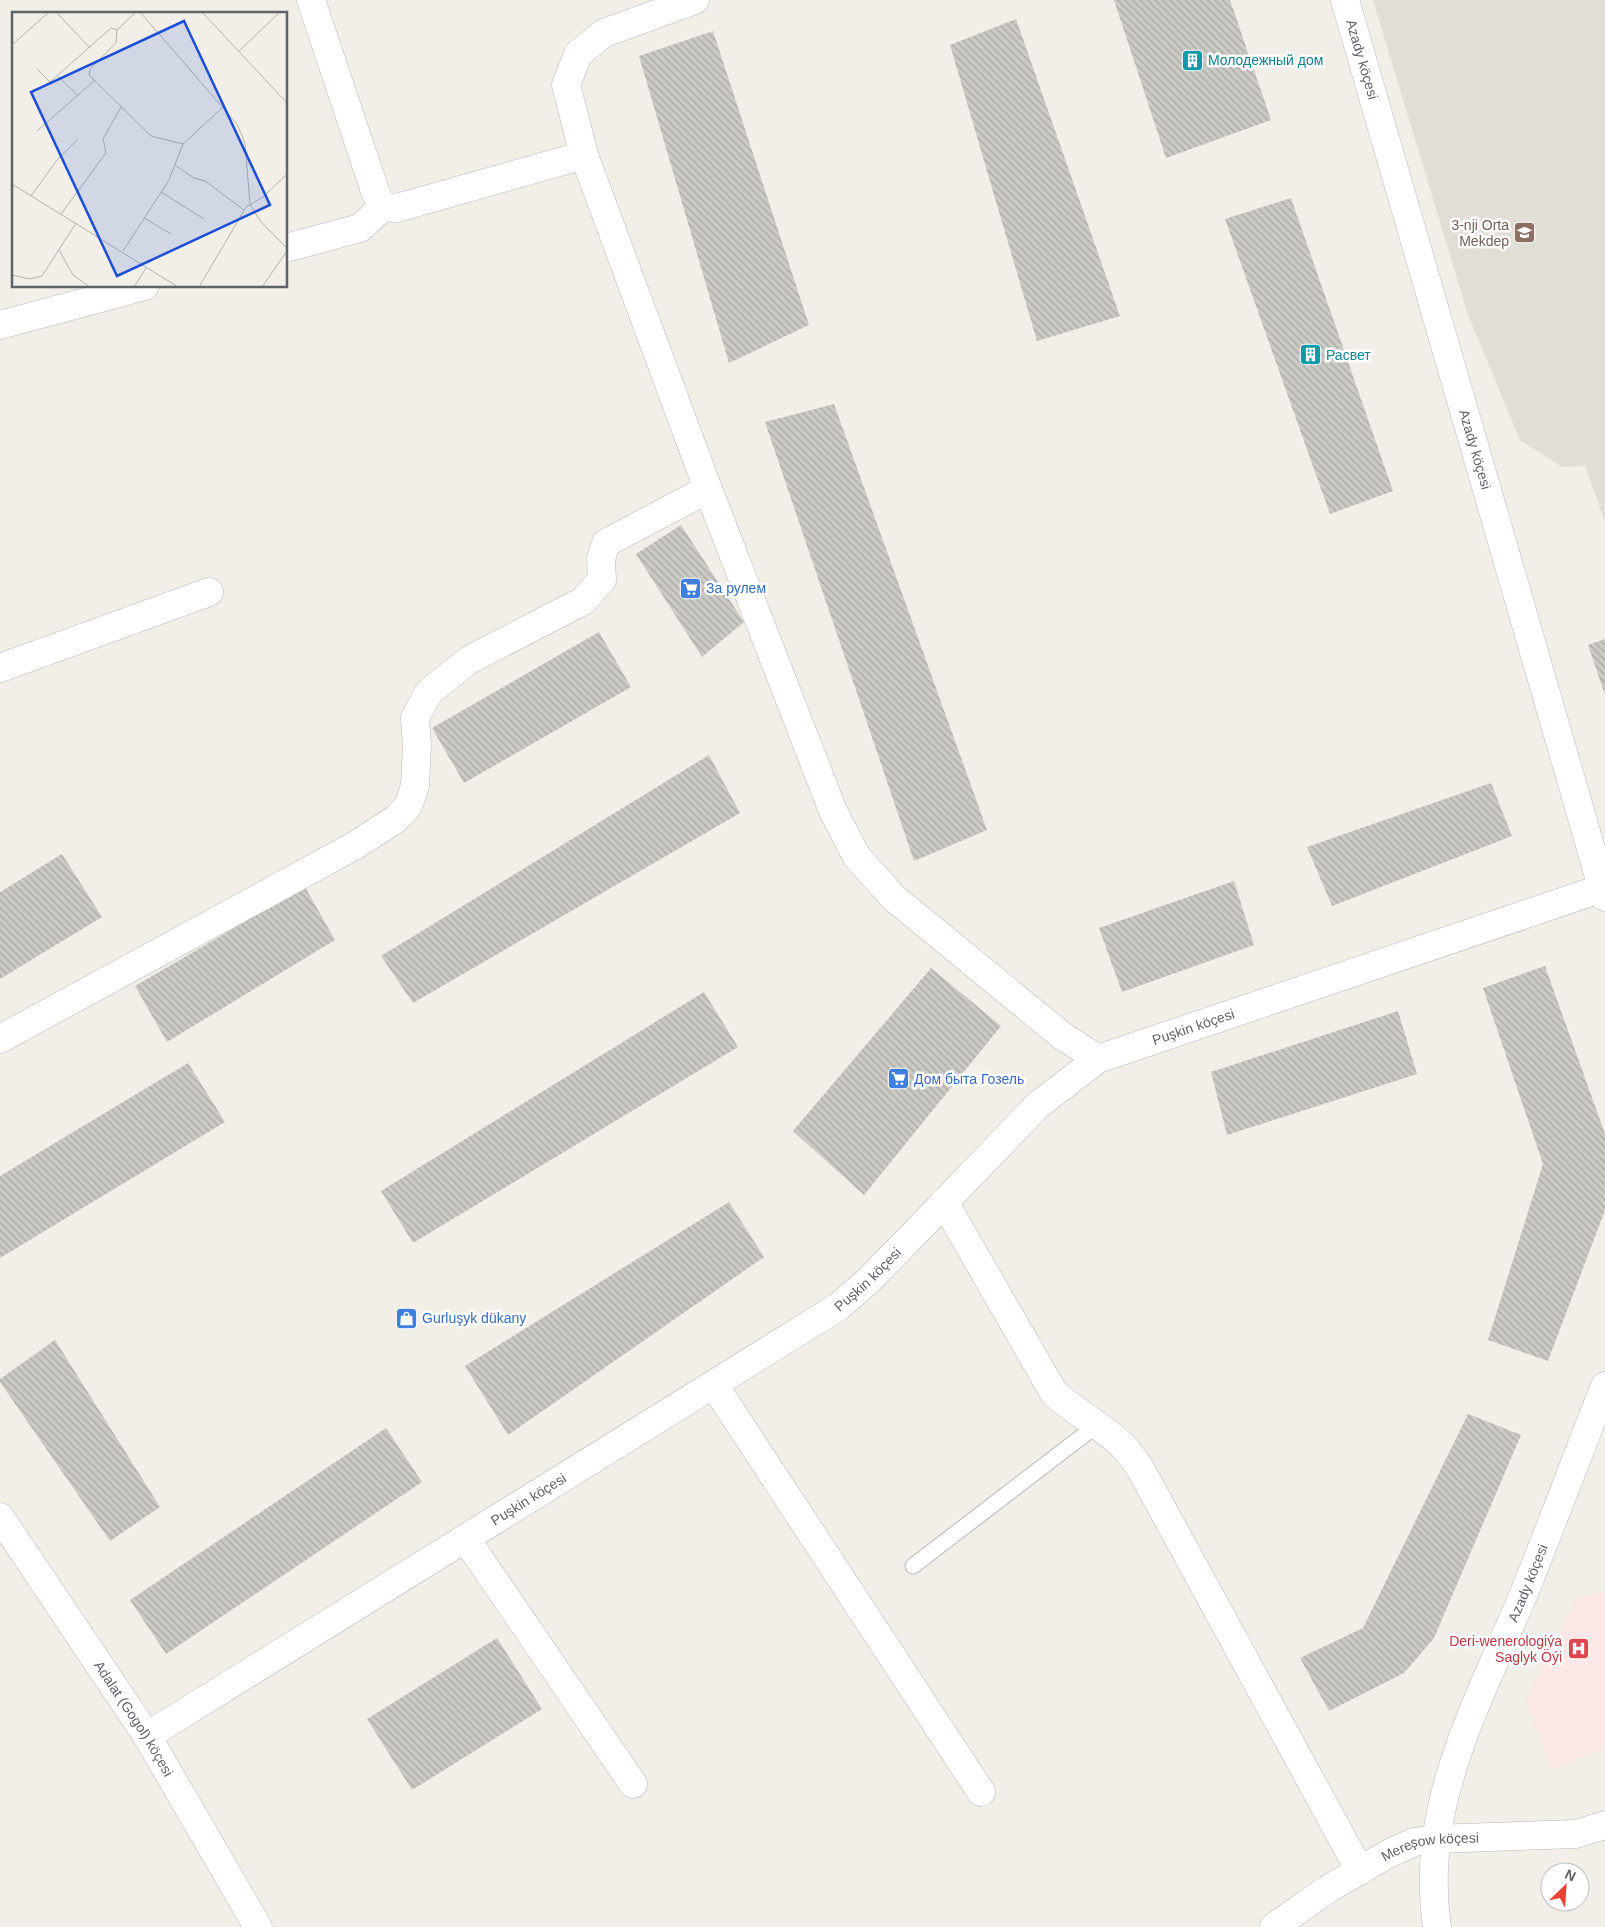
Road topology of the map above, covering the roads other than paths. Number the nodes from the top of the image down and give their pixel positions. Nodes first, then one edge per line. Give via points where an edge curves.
1 (311, 0) edge
2 (695, 0) edge
3 (1345, 0) edge
4 (584, 155) junction
5 (383, 207) junction
6 (288, 247) edge
7 (138, 288) edge
8 (0, 326) edge
9 (708, 489) junction
10 (209, 592) dead end
11 (0, 668) edge
12 (1604, 892) edge
13 (0, 1039) edge
14 (1098, 1059) junction
15 (944, 1202) junction
16 (714, 1385) junction
17 (1605, 1386) edge
18 (1097, 1425) junction
19 (0, 1517) edge
20 (466, 1539) junction
21 (913, 1566) dead end
22 (147, 1736) junction
23 (633, 1784) dead end
24 (981, 1792) dead end
25 (1605, 1825) edge
26 (1435, 1839) junction
27 (1360, 1871) junction
28 (258, 1927) edge
29 (1274, 1927) edge
30 (1437, 1927) edge

1 - 5 street
2 - 4 street via 604,33 578,54 566,85
3 - 12 street, Azady köçesi
4 - 5 street via 396,208
4 - 9 street
5 - 6 street via 360,228
7 - 8 street
9 - 13 street via 606,543 601,559 602,580 583,601 469,660 429,692 415,718 415,786 408,806 396,819 354,846
9 - 14 street via 833,811 857,857 894,898 1061,1035
10 - 11 street
12 - 14 street, Puşkin köçesi
14 - 15 street, Puşkin köçesi via 1038,1105
15 - 16 street, Puşkin köçesi via 868,1281 838,1307
15 - 18 street via 1054,1393
16 - 20 street, Puşkin köçesi
16 - 24 street
17 - 26 street, Azady köçesi via 1462,1738 1446,1786
18 - 21 lane
18 - 27 street via 1123,1446 1140,1468
19 - 22 street, Adalat (Gogol) köçesi
20 - 22 street, Puşkin köçesi
20 - 23 street
22 - 28 street, Adalat (Gogol) köçesi
25 - 26 street, Mereşow köçesi via 1576,1834
26 - 27 street, Mereşow köçesi via 1414,1842
26 - 30 street, Azady köçesi via 1433,1901
27 - 29 street, Mereşow köçesi

